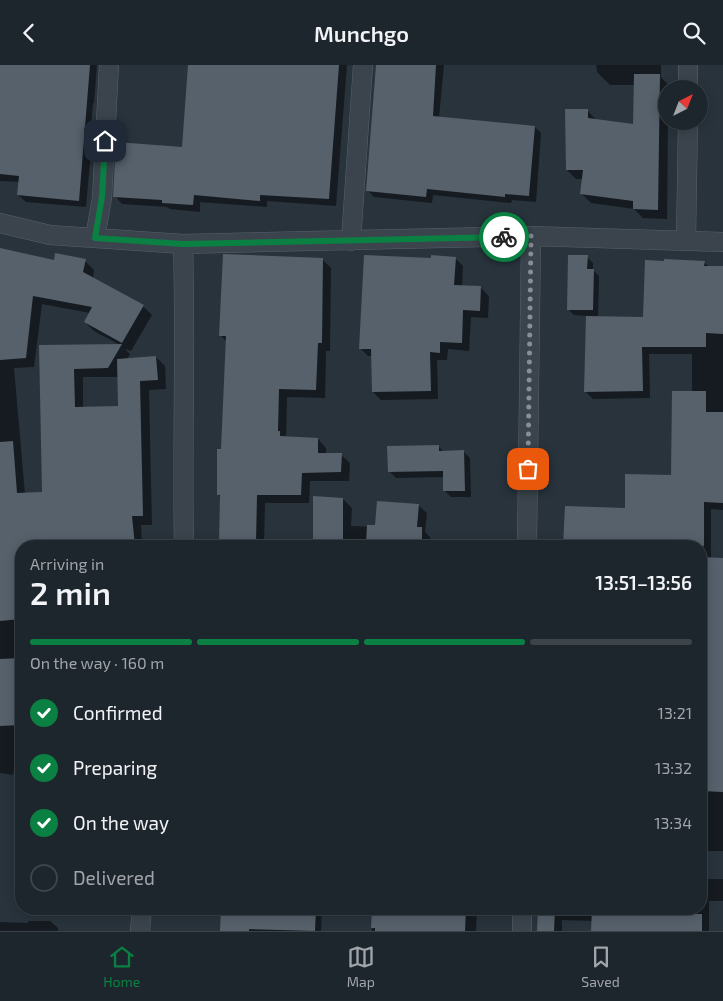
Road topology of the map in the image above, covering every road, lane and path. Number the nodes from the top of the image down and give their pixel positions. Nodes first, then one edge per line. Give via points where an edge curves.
1 (109, 65) edge
2 (363, 65) edge
3 (688, 65) edge
4 (688, 80) edge
5 (688, 130) edge
6 (0, 223) edge
7 (531, 236) junction
8 (95, 238) junction
9 (351, 241) junction
10 (686, 241) junction
11 (723, 242) edge
12 (183, 244) junction
13 (184, 540) edge
14 (527, 540) edge
15 (141, 915) edge
16 (522, 915) edge
17 (140, 931) edge
18 (522, 931) edge

1 - 8 street via 102,197
2 - 9 street
3 - 4 street
5 - 10 street
6 - 8 street via 50,235
7 - 9 street
7 - 10 street
7 - 14 street
8 - 12 street
9 - 12 street
10 - 11 street
12 - 13 street
15 - 17 street
16 - 18 street

